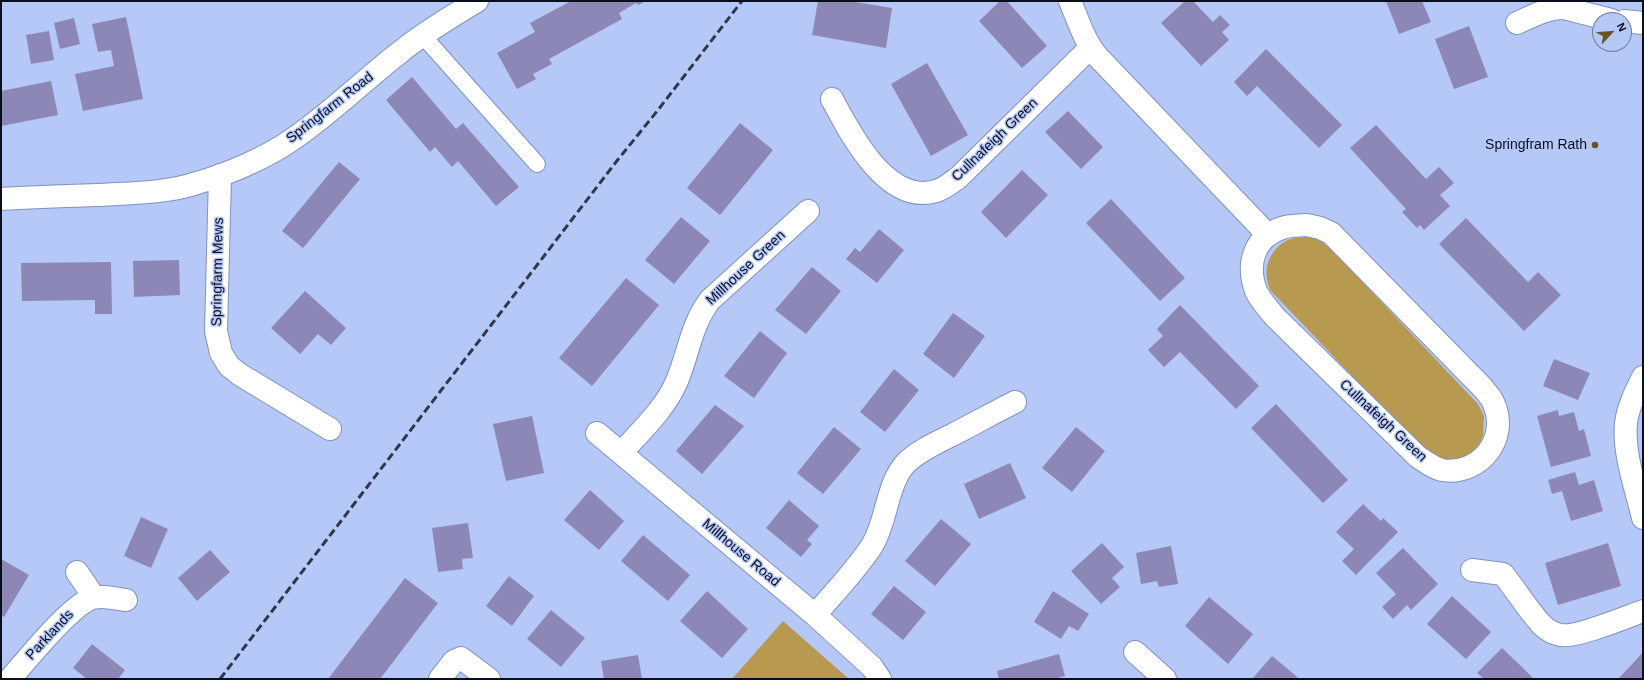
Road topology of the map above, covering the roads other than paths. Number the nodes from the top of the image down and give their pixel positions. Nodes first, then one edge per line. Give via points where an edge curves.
1 (477, 1) edge
2 (1070, 1) edge
3 (1592, 15) edge
4 (1632, 22) edge
5 (1518, 23) dead end
6 (1643, 23) edge
7 (423, 36) junction
8 (1090, 48) junction
9 (832, 99) dead end
10 (537, 164) dead end
11 (220, 175) junction
12 (1, 199) edge
13 (808, 211) dead end
14 (1267, 234) junction
15 (1643, 376) edge
16 (1015, 402) dead end
17 (330, 429) dead end
18 (597, 433) dead end
19 (621, 453) junction
20 (1643, 518) edge
21 (1472, 570) dead end
22 (76, 572) dead end
23 (94, 597) junction
24 (126, 600) dead end
25 (1643, 611) edge
26 (815, 615) junction
27 (1135, 652) dead end
28 (10, 679) edge
29 (440, 679) edge
30 (489, 679) edge
31 (880, 679) edge
32 (1166, 679) edge

1 - 7 street, Springfarm Road
2 - 8 street
3 - 5 street via 1557,8
4 - 6 street
7 - 10 lane
7 - 11 street, Springfarm Road via 292,140
8 - 9 street, Cullnafeigh Green via 959,177 935,192 902,189 884,174 860,148
8 - 14 street
11 - 12 street, Springfarm Road via 196,184 167,190
11 - 17 street, Springfarm Mews via 215,323 221,353 229,366 239,374
13 - 19 street, Millhouse Green via 710,300 692,332 677,381 669,396 658,413
14 - 14 street, Cullnafeigh Green via 1284,227 1307,225 1331,233 1482,387 1493,402 1498,424 1494,444 1483,459 1470,467 1457,470 1443,470 1431,466 1418,457 1274,316 1260,298 1253,276 1256,249
15 - 20 street via 1628,410 1626,434 1627,453
16 - 26 street via 935,444 906,463 892,488 873,543
18 - 19 street, Millhouse Road
19 - 26 street, Millhouse Road
21 - 25 street via 1503,574 1542,625 1561,635 1579,633
22 - 23 street
23 - 24 street
23 - 28 street, Parklands via 84,601 71,612
26 - 31 street, Millhouse Road via 872,667
27 - 32 street
29 - 30 street via 454,661 461,658

